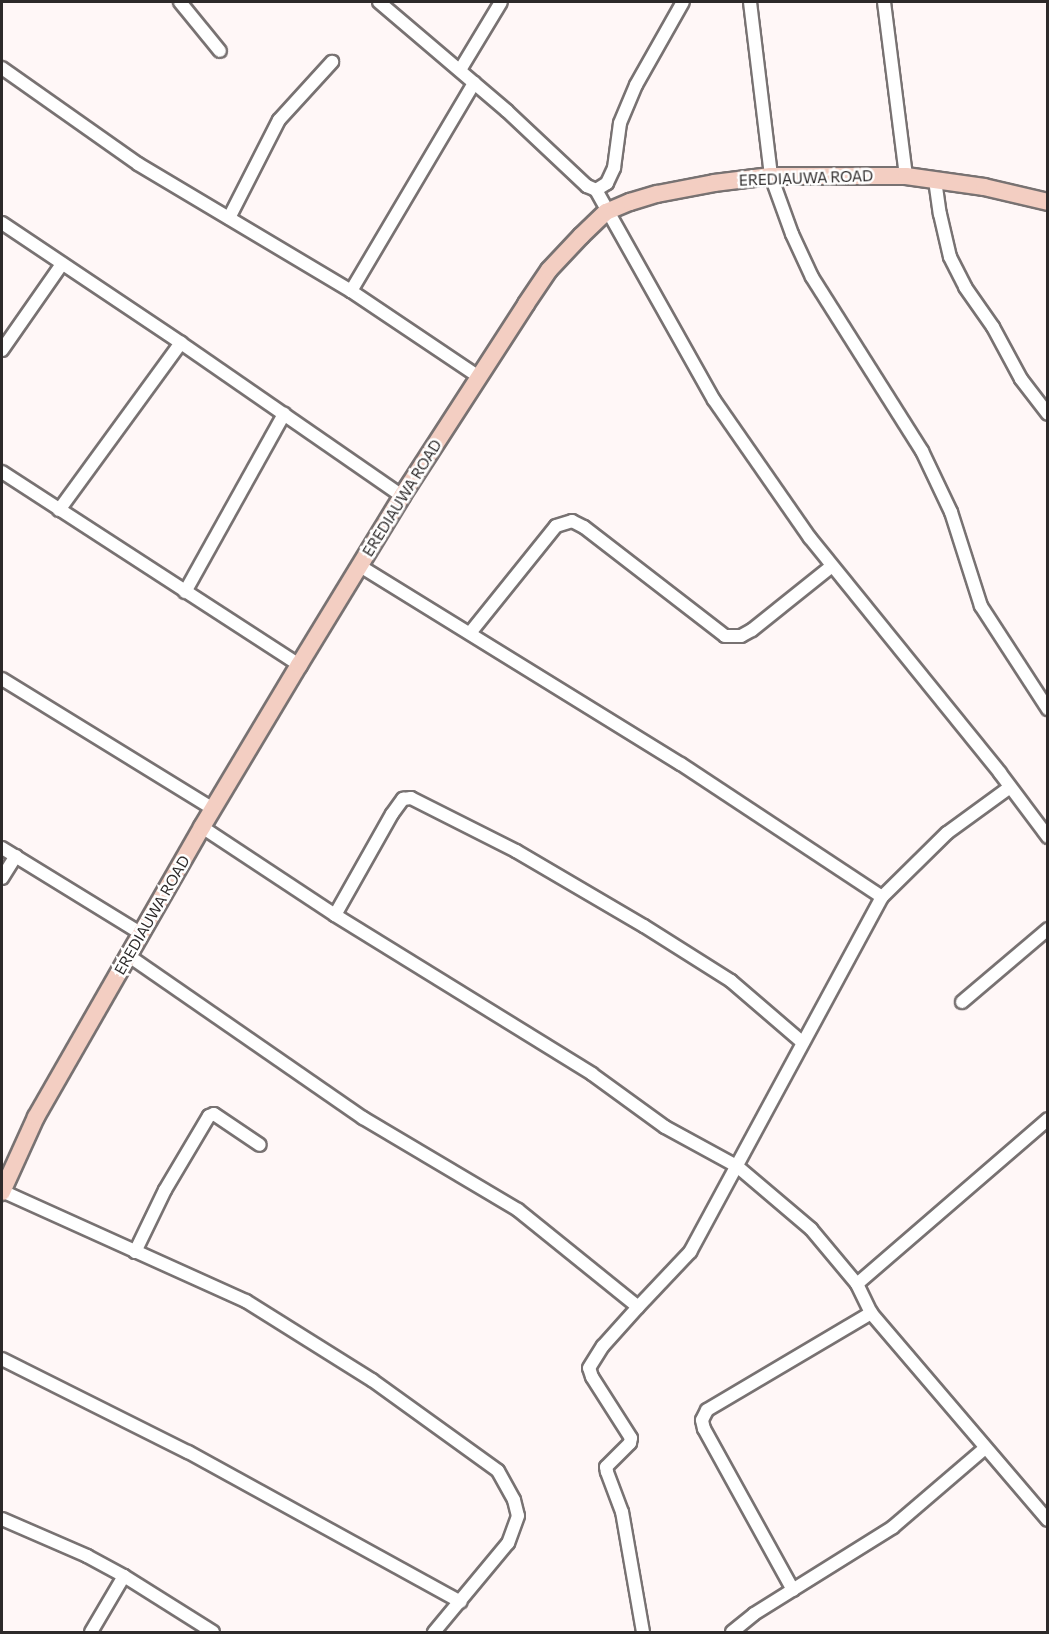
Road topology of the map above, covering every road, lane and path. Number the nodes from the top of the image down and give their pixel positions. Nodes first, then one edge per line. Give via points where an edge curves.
1 (180, 2) edge
2 (379, 2) edge
3 (501, 2) edge
4 (683, 2) edge
5 (750, 2) edge
6 (884, 2) edge
7 (220, 51) dead end
8 (332, 62) dead end
9 (2, 68) edge
10 (460, 70) junction
11 (474, 83) junction
12 (906, 176) junction
13 (771, 177) junction
14 (935, 180) junction
15 (596, 190) junction
16 (1047, 202) edge
17 (606, 212) junction
18 (229, 218) junction
19 (2, 223) edge
20 (62, 264) junction
21 (351, 291) junction
22 (181, 343) junction
23 (2, 350) edge
24 (479, 377) junction
25 (284, 414) junction
26 (1047, 414) edge
27 (2, 472) edge
28 (402, 496) junction
29 (59, 510) junction
30 (360, 566) junction
31 (832, 566) junction
32 (185, 592) junction
33 (470, 633) junction
34 (299, 665) junction
35 (2, 679) edge
36 (1047, 709) edge
37 (1010, 787) junction
38 (213, 809) junction
39 (202, 827) junction
40 (1047, 837) edge
41 (2, 848) edge
42 (16, 856) junction
43 (2, 878) edge
44 (882, 897) junction
45 (335, 915) junction
46 (1047, 929) edge
47 (142, 934) junction
48 (129, 956) junction
49 (962, 1002) dead end
50 (802, 1042) junction
51 (1047, 1119) edge
52 (260, 1145) dead end
53 (738, 1167) junction
54 (2, 1192) edge
55 (135, 1252) junction
56 (857, 1284) junction
57 (638, 1307) junction
58 (871, 1313) junction
59 (2, 1359) edge
60 (984, 1449) junction
61 (2, 1519) edge
62 (1047, 1520) edge
63 (124, 1576) junction
64 (793, 1590) junction
65 (461, 1602) junction
66 (91, 1632) edge
67 (213, 1632) edge
68 (434, 1632) edge
69 (643, 1632) edge
70 (732, 1632) edge

1 - 7 street
2 - 10 street
3 - 10 street
4 - 15 street via 636,85 620,123 614,168 607,183
5 - 13 street
6 - 12 street
8 - 18 street via 279,120
9 - 18 street via 138,164
10 - 11 street
11 - 15 street
11 - 21 street
12 - 13 street, EREDIAUWA ROAD
12 - 14 street, EREDIAUWA ROAD
13 - 17 street, EREDIAUWA ROAD via 657,194
13 - 36 street via 812,276 922,451 951,512 981,606
14 - 16 street, EREDIAUWA ROAD
14 - 26 street via 950,257 1021,378
15 - 17 street
17 - 24 street, EREDIAUWA ROAD via 549,270
17 - 31 street via 714,400
18 - 21 street
19 - 20 street
20 - 22 street
20 - 23 street
21 - 24 street
22 - 25 street
22 - 29 street
24 - 28 street, EREDIAUWA ROAD
25 - 28 street
25 - 32 street
27 - 29 street
28 - 30 street, EREDIAUWA ROAD
29 - 32 street
30 - 33 street
30 - 34 street, EREDIAUWA ROAD
31 - 33 street via 752,630 741,636 725,636 572,521 556,526
31 - 37 street
32 - 34 street
33 - 44 street via 681,764
34 - 38 street, EREDIAUWA ROAD
35 - 38 street
37 - 40 street
37 - 44 street via 947,833
38 - 39 street, EREDIAUWA ROAD
39 - 45 street
39 - 47 street, EREDIAUWA ROAD
41 - 42 street
42 - 43 street
42 - 47 street
44 - 50 street
45 - 50 street via 392,814 403,799 411,798 516,851 644,926 731,981
45 - 53 street via 592,1074 665,1127
46 - 49 street
47 - 48 street, EREDIAUWA ROAD
48 - 54 street, EREDIAUWA ROAD via 36,1117
48 - 57 street via 363,1118 518,1210
50 - 53 street
51 - 56 street
52 - 55 street via 214,1114 209,1116 165,1190
53 - 56 street via 811,1229
53 - 57 street via 690,1252
54 - 55 street
55 - 65 street via 246,1301 372,1380 498,1471 518,1516 508,1543
56 - 58 street
57 - 69 street via 589,1368 631,1438 606,1472 622,1512
58 - 60 street
58 - 64 street via 706,1410 702,1420
59 - 65 street via 188,1452
60 - 62 street
60 - 64 street via 893,1527
61 - 63 street
63 - 66 street
63 - 67 street
64 - 70 street
65 - 68 street

